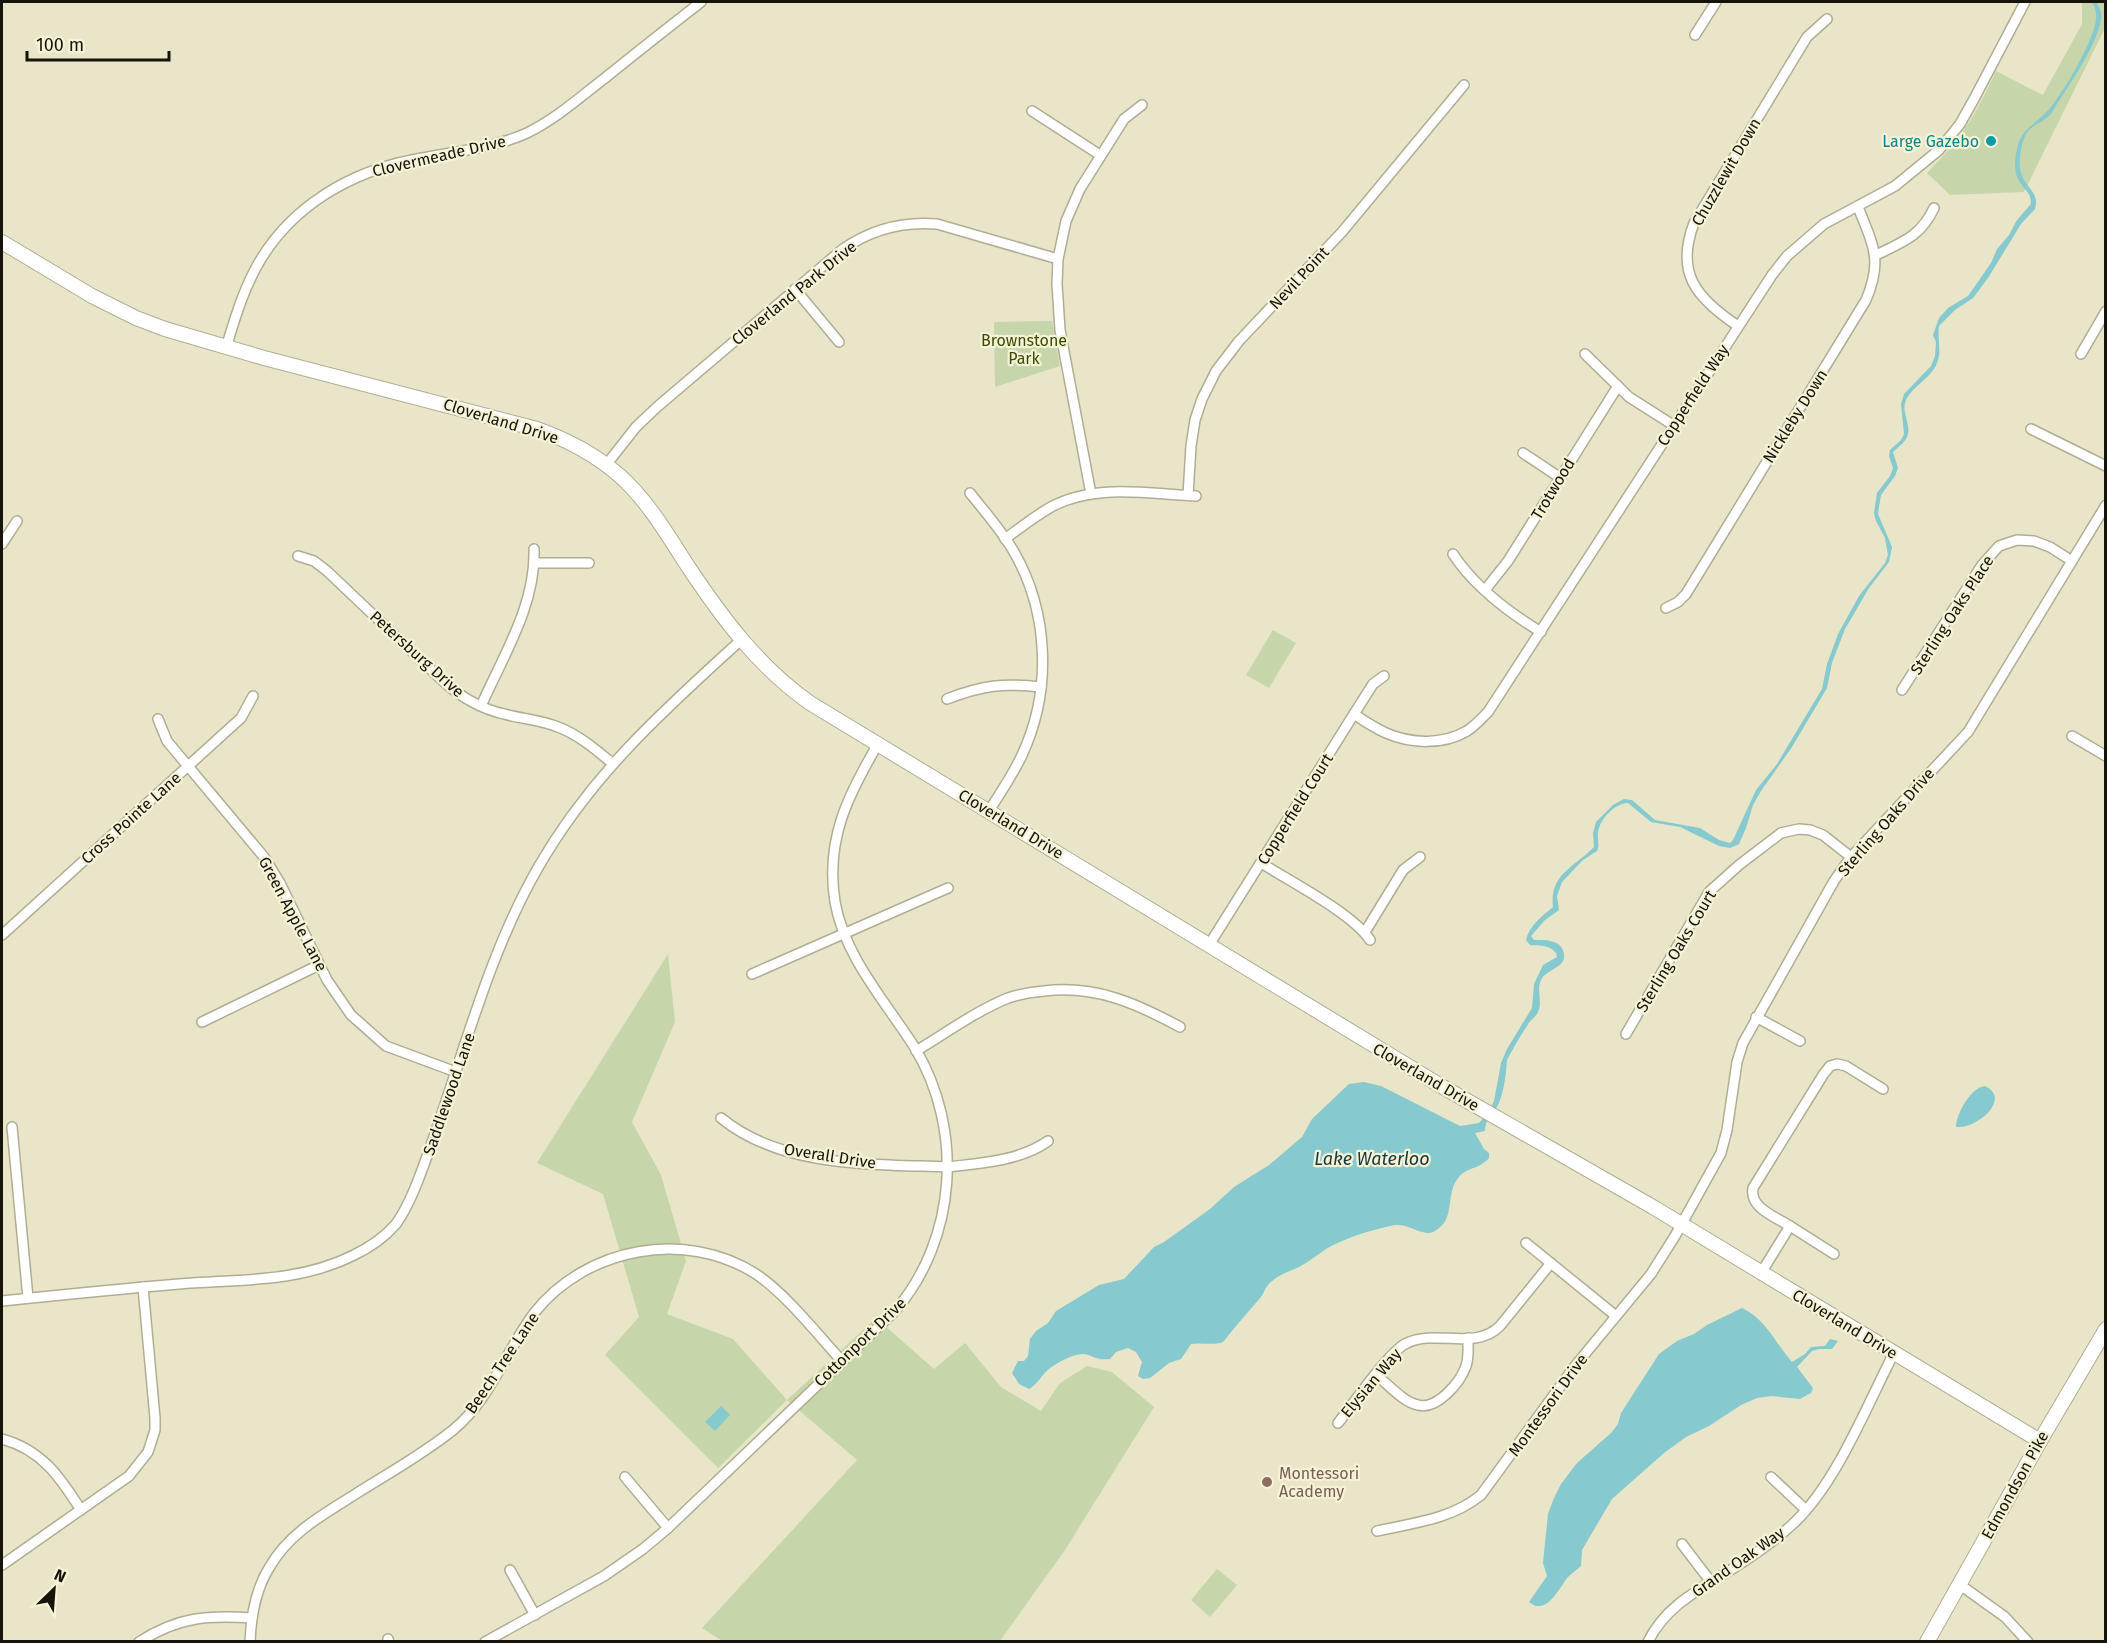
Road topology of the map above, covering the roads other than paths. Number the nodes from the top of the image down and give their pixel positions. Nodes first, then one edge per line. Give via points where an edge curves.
1 (701, 2) edge
2 (1716, 2) edge
3 (2025, 2) edge
4 (1827, 19) dead end
5 (1695, 35) dead end
6 (1464, 85) dead end
7 (1142, 105) dead end
8 (1032, 111) dead end
9 (1100, 155) junction
10 (1858, 207) junction
11 (1934, 208) dead end
12 (2, 243) edge
13 (1876, 255) junction
14 (1058, 259) junction
15 (795, 290) junction
16 (2106, 311) edge
17 (1738, 326) junction
18 (839, 342) dead end
19 (226, 348) junction
20 (1585, 354) dead end
21 (2081, 354) dead end
22 (1618, 386) junction
23 (1673, 425) junction
24 (2031, 429) dead end
25 (1523, 453) dead end
26 (606, 465) junction
27 (2106, 466) edge
28 (1559, 477) junction
29 (970, 493) dead end
30 (1091, 494) junction
31 (2106, 505) edge
32 (18, 521) dead end
33 (1005, 538) junction
34 (2, 544) edge
35 (534, 549) dead end
36 (1453, 554) dead end
37 (298, 556) dead end
38 (2072, 561) junction
39 (534, 563) junction
40 (589, 563) dead end
41 (1485, 590) junction
42 (1665, 608) dead end
43 (1541, 632) junction
44 (741, 640) junction
45 (1384, 676) dead end
46 (1041, 687) junction
47 (1902, 690) dead end
48 (254, 696) dead end
49 (947, 699) dead end
50 (481, 706) junction
51 (1354, 714) junction
52 (158, 719) dead end
53 (2072, 736) dead end
54 (878, 744) junction
55 (2106, 756) edge
56 (612, 763) junction
57 (189, 767) junction
58 (989, 811) junction
59 (1420, 857) dead end
60 (1851, 857) junction
61 (1261, 863) junction
62 (948, 888) dead end
63 (2, 934) edge
64 (845, 935) junction
65 (1209, 945) junction
66 (319, 965) junction
67 (752, 974) dead end
68 (1756, 1017) junction
69 (202, 1022) dead end
70 (1180, 1027) dead end
71 (1626, 1034) dead end
72 (1800, 1041) dead end
73 (916, 1051) junction
74 (456, 1072) junction
75 (1883, 1089) dead end
76 (721, 1118) dead end
77 (12, 1127) dead end
78 (1048, 1141) dead end
79 (948, 1167) junction
80 (1681, 1225) junction
81 (1790, 1226) junction
82 (1526, 1243) dead end
83 (1834, 1254) dead end
84 (1551, 1263) junction
85 (1761, 1273) junction
86 (143, 1287) junction
87 (27, 1298) junction
88 (2, 1300) edge
89 (1616, 1316) junction
90 (2106, 1329) edge
91 (1468, 1338) junction
92 (1894, 1353) junction
93 (842, 1361) junction
94 (1376, 1375) junction
95 (1338, 1423) dead end
96 (2, 1438) edge
97 (2040, 1441) junction
98 (625, 1477) dead end
99 (1771, 1477) dead end
100 (81, 1510) junction
101 (1806, 1510) junction
102 (668, 1528) junction
103 (1377, 1531) dead end
104 (1682, 1544) dead end
105 (2, 1565) edge
106 (510, 1570) dead end
107 (1710, 1582) junction
108 (1959, 1584) junction
109 (535, 1615) junction
110 (252, 1618) junction
111 (139, 1641) edge
112 (250, 1641) edge
113 (485, 1641) edge
114 (1648, 1641) edge
115 (1927, 1641) edge
116 (2028, 1641) edge

1 - 19 street, Clovermeade Drive via 540,126 511,139 378,169 316,200 285,228 262,258 243,297
2 - 5 street
3 - 10 street, Copperfield Way via 1960,124 1947,141 1908,177
4 - 17 street, Chuzzlewit Down via 1807,37 1689,236 1686,252 1693,284
6 - 30 street, Nevil Point via 1342,232 1221,363 1195,420 1192,495
7 - 9 street via 1124,119
8 - 9 street
9 - 14 street via 1070,212
10 - 13 street, Nickleby Down
10 - 17 street, Copperfield Way via 1824,224 1793,250
11 - 13 street via 1918,232
12 - 19 main road, Cloverland Drive via 136,318
13 - 42 street, Nickleby Down via 1874,277 1863,306 1686,594
14 - 15 street, Cloverland Park Drive via 963,230 917,222 863,237
14 - 30 street via 1060,330
15 - 18 street
15 - 26 street, Cloverland Park Drive via 657,407
16 - 21 street
17 - 23 street, Copperfield Way
19 - 26 main road, Cloverland Drive via 537,429 560,437
20 - 22 street
22 - 23 street
22 - 28 street, Trotwood
23 - 43 street, Copperfield Way
24 - 27 street
25 - 28 street
26 - 44 main road, Cloverland Drive via 633,488
28 - 41 street, Trotwood via 1508,561
29 - 33 street
30 - 33 street via 1052,507
31 - 38 street, Sterling Oaks Drive
32 - 34 street
33 - 46 street via 1021,566 1036,609 1042,643
35 - 39 street
36 - 41 street
37 - 50 street, Petersburg Drive via 320,565 444,682
38 - 47 street, Sterling Oaks Place via 2034,541 2016,540 1999,546 1982,565
38 - 60 street, Sterling Oaks Drive via 1968,732
39 - 40 street
39 - 50 street via 526,603
41 - 43 street
43 - 51 street, Copperfield Way via 1493,706 1461,734 1430,741 1402,739
44 - 54 main road, Cloverland Drive via 800,696
44 - 56 street, Saddlewood Lane
45 - 51 street, Copperfield Court
46 - 49 street via 997,685
46 - 58 street via 1024,751
48 - 57 street, Cross Pointe Lane via 241,718
50 - 56 street, Petersburg Drive via 568,731
51 - 61 street, Copperfield Court
52 - 57 street, Green Apple Lane via 165,738
53 - 55 street
54 - 58 main road, Cloverland Drive
54 - 64 street, Cottonport Drive via 850,792 835,838 835,899
56 - 74 street, Saddlewood Lane via 566,823 527,888 503,941
57 - 63 street, Cross Pointe Lane
57 - 66 street, Green Apple Lane via 264,857
58 - 65 main road, Cloverland Drive
59 - 61 street via 1403,870 1367,936 1345,916
60 - 68 street, Sterling Oaks Drive
60 - 71 street, Sterling Oaks Court via 1823,835 1799,829 1781,833 1739,865 1710,892
61 - 65 street, Copperfield Court
62 - 64 street
64 - 67 street
64 - 73 street, Cottonport Drive via 854,956
65 - 80 main road, Cloverland Drive
66 - 69 street
66 - 74 street, Green Apple Lane via 343,1005 376,1038 406,1055
68 - 72 street
68 - 80 street, Sterling Oaks Drive via 1738,1056 1721,1153
70 - 73 street via 1118,997 1088,990 1057,989 1001,1001
73 - 79 street, Cottonport Drive via 939,1103
74 - 86 street, Saddlewood Lane via 405,1210 370,1247 339,1263 299,1275
75 - 81 street via 1841,1064 1830,1066 1823,1075 1752,1191 1756,1204
76 - 79 street, Overall Drive via 753,1139 804,1155 854,1163
77 - 87 street
78 - 79 street, Overall Drive via 1019,1155
79 - 93 street, Cottonport Drive via 941,1223 919,1279 895,1311
80 - 85 main road, Cloverland Drive
80 - 89 street, Montessori Drive via 1651,1274
81 - 83 street
81 - 85 street
82 - 84 street
84 - 89 street
84 - 91 street, Elysian Way via 1498,1328 1486,1336
85 - 92 main road, Cloverland Drive
86 - 87 street, Saddlewood Lane
86 - 100 street via 155,1418 151,1446 129,1476
87 - 88 street, Saddlewood Lane
89 - 103 street, Montessori Drive via 1481,1495 1453,1512
90 - 97 main road, Edmondson Pike
91 - 94 street, Elysian Way via 1426,1338 1406,1343
91 - 94 street via 1464,1370 1434,1404 1413,1404
92 - 97 main road, Cloverland Drive
92 - 101 street, Grand Oak Way via 1831,1475
93 - 102 street, Cottonport Drive
93 - 110 street, Beech Tree Lane via 768,1284 725,1259 695,1251 655,1250 597,1264 564,1283 542,1304 484,1395 458,1425 320,1516 288,1543 265,1574
94 - 95 street, Elysian Way
96 - 100 street via 47,1464
97 - 108 main road, Edmondson Pike
98 - 102 street
99 - 101 street
100 - 105 street
101 - 107 street, Grand Oak Way via 1773,1540
102 - 109 street, Cottonport Drive via 604,1576
104 - 107 street
106 - 109 street
107 - 114 street, Grand Oak Way via 1671,1609
108 - 115 main road, Edmondson Pike
108 - 116 street via 2005,1617
109 - 113 street, Cottonport Drive
110 - 111 street via 188,1619
110 - 112 street, Beech Tree Lane

